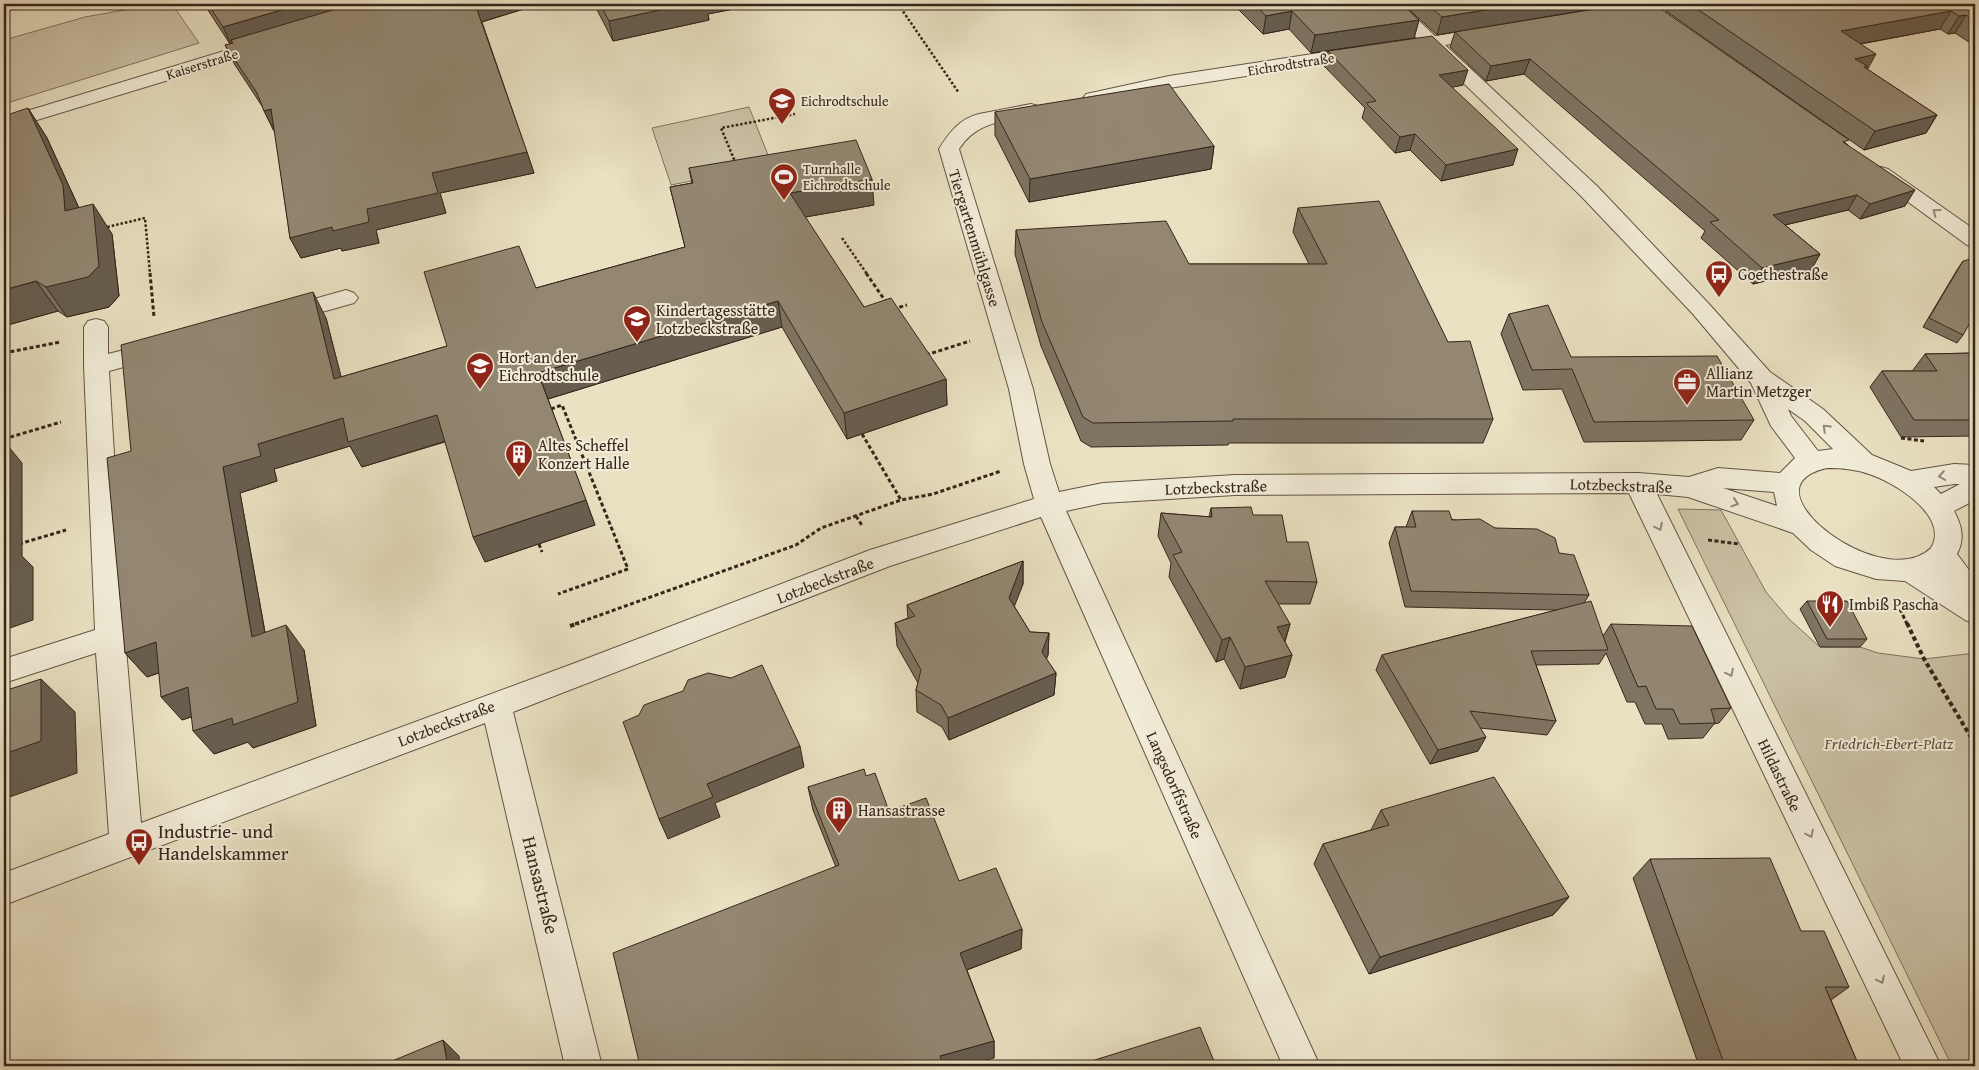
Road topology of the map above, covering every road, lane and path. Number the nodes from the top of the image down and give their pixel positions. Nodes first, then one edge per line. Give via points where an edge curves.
1 (898, 4) edge
2 (1391, 4) edge
3 (1651, 5) edge
4 (1601, 14) edge
5 (1671, 24) edge
6 (1508, 30) edge
7 (287, 38) edge
8 (1432, 43) junction
9 (1076, 101) edge
10 (1046, 107) edge
11 (795, 114) dead end
12 (979, 120) junction
13 (4, 124) edge
14 (1865, 161) edge
15 (736, 165) edge
16 (103, 228) dead end
17 (842, 238) dead end
18 (1975, 240) edge
19 (346, 298) dead end
20 (907, 305) dead end
21 (891, 310) junction
22 (896, 318) edge
23 (264, 320) edge
24 (154, 324) dead end
25 (96, 327) dead end
26 (976, 339) dead end
27 (180, 343) edge
28 (923, 357) edge
29 (96, 366) junction
30 (1761, 378) junction
31 (551, 409) edge
32 (98, 412) junction
33 (862, 434) edge
34 (4, 439) edge
35 (1812, 461) junction
36 (1862, 461) junction
37 (1037, 464) junction
38 (1975, 475) edge
39 (1908, 481) junction
40 (1638, 483) junction
41 (1787, 483) junction
42 (1689, 487) junction
43 (1975, 488) edge
44 (901, 500) junction
45 (1050, 504) junction
46 (1938, 508) junction
47 (104, 519) junction
48 (1799, 524) junction
49 (1663, 536) junction
50 (539, 544) edge
51 (1740, 544) dead end
52 (13, 546) dead end
53 (542, 552) dead end
54 (1943, 555) junction
55 (1910, 570) junction
56 (558, 594) dead end
57 (1975, 597) edge
58 (1899, 606) dead end
59 (1975, 612) edge
60 (570, 626) dead end
61 (110, 637) junction
62 (4, 671) edge
63 (496, 704) junction
64 (1975, 744) edge
65 (126, 844) junction
66 (4, 889) edge
67 (584, 1066) edge
68 (1302, 1066) edge
69 (1923, 1066) edge

1 - 12 path
2 - 8 street
3 - 4 street
3 - 5 street
6 - 8 street, Eichrodtstraße
7 - 13 street, Kaiserstraße
8 - 9 street, Eichrodtstraße via 1169,82
8 - 30 street via 1589,191 1701,309
10 - 12 street
11 - 15 path via 721,128
12 - 37 street, Tiergartenmühlgasse via 959,134 949,149 1021,389
18 -> 14 street
16 - 24 path via 145,218
17 - 21 path
19 - 23 street
20 - 21 path
21 - 22 path
25 - 29 street
26 - 28 path
27 - 29 street
29 - 32 street
30 - 35 street via 1780,420
36 -> 30 street via 1814,415
31 - 56 path via 562,405 628,568
32 - 34 path
32 - 47 street
33 - 44 path
35 - 36 street via 1843,458
35 - 41 street via 1796,470
36 - 39 street
37 - 44 path
37 - 45 street, Tiergartenmühlgasse
38 -> 39 street via 1954,474
39 - 46 street
40 - 42 street, Lotzbeckstraße
40 - 45 street, Lotzbeckstraße via 1236,485 1103,493
40 -> 49 street, Hildastraße
41 - 42 street, Lotzbeckstraße via 1718,478
41 - 48 street, Lotzbeckstraße via 1786,496
42 -> 48 street, Lotzbeckstraße
43 - 46 street
44 - 60 path via 821,528 796,546
45 - 63 street, Lotzbeckstraße via 880,558
45 - 68 street, Langsdorffstraße
46 - 54 street via 1948,525 1949,541
47 - 52 path
47 - 61 street
48 - 55 street, Lotzbeckstraße via 1837,554 1886,570
49 - 51 path
49 -> 69 street, Hildastraße
50 - 53 path
54 - 55 street, Lotzbeckstraße via 1930,565
54 - 57 street
55 - 59 street
58 - 64 path via 1924,659
61 - 62 street
61 - 65 street
63 - 65 street, Lotzbeckstraße
63 - 67 street, Hansastraße
65 - 66 street, Lotzbeckstraße

